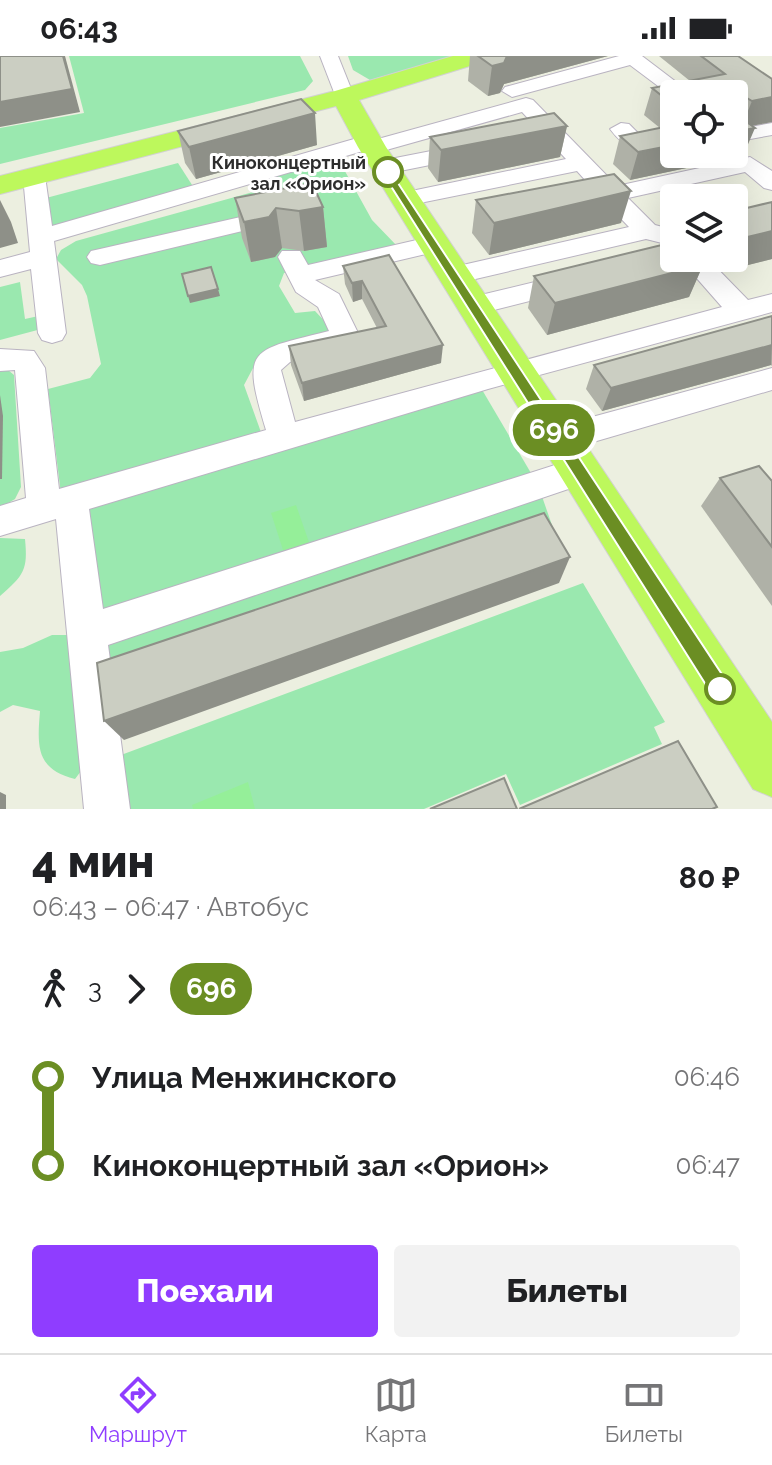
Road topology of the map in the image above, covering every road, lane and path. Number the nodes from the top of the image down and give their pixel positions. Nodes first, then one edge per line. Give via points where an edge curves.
1 (329, 56) edge
2 (478, 56) edge
3 (632, 57) edge
4 (663, 80) edge
5 (512, 91) dead end
6 (344, 96) junction
7 (621, 129) dead end
8 (772, 129) edge
9 (554, 133) junction
10 (748, 133) edge
11 (523, 140) edge
12 (660, 140) edge
13 (748, 145) edge
14 (492, 146) edge
15 (375, 152) junction
16 (582, 163) junction
17 (772, 164) edge
18 (254, 175) junction
19 (34, 176) junction
20 (772, 183) edge
21 (0, 185) edge
22 (611, 195) junction
23 (405, 199) junction
24 (567, 204) edge
25 (646, 231) junction
26 (660, 235) edge
27 (434, 244) junction
28 (42, 247) junction
29 (100, 257) dead end
30 (0, 269) edge
31 (705, 272) edge
32 (604, 274) edge
33 (454, 275) junction
34 (772, 303) edge
35 (474, 306) junction
36 (742, 311) junction
37 (52, 333) dead end
38 (0, 360) edge
39 (515, 370) junction
40 (772, 379) edge
41 (284, 438) junction
42 (570, 455) junction
43 (58, 504) junction
44 (0, 521) edge
45 (85, 634) junction
46 (772, 770) edge
47 (107, 809) edge

1 - 6 street
2 - 6 main road
3 - 4 street
3 - 5 street
6 - 15 main road
6 - 19 main road
7 - 12 street via 637,145
8 - 10 street
9 - 11 street
9 - 15 street via 526,104
9 - 16 street
13 - 17 street
14 - 15 street
15 - 18 street
15 - 23 main road
16 - 22 street
16 - 23 street
18 - 28 street
18 - 29 street via 274,224
19 - 21 main road
19 - 28 street
20 - 22 street via 750,164
22 - 24 street
22 - 25 street
23 - 27 main road
25 - 26 street
25 - 33 street
27 - 33 main road
27 - 41 street via 384,255 390,266 298,273 329,301 346,337 280,354 266,367
28 - 30 street
28 - 37 street
31 - 36 street
32 - 35 street
33 - 35 main road
34 - 36 street
35 - 39 main road
36 - 39 street
38 - 43 street via 24,359 30,368
39 - 41 street
39 - 42 main road
40 - 42 street
41 - 43 street
42 - 45 street
42 - 46 main road
43 - 44 street
43 - 45 street
45 - 47 street

